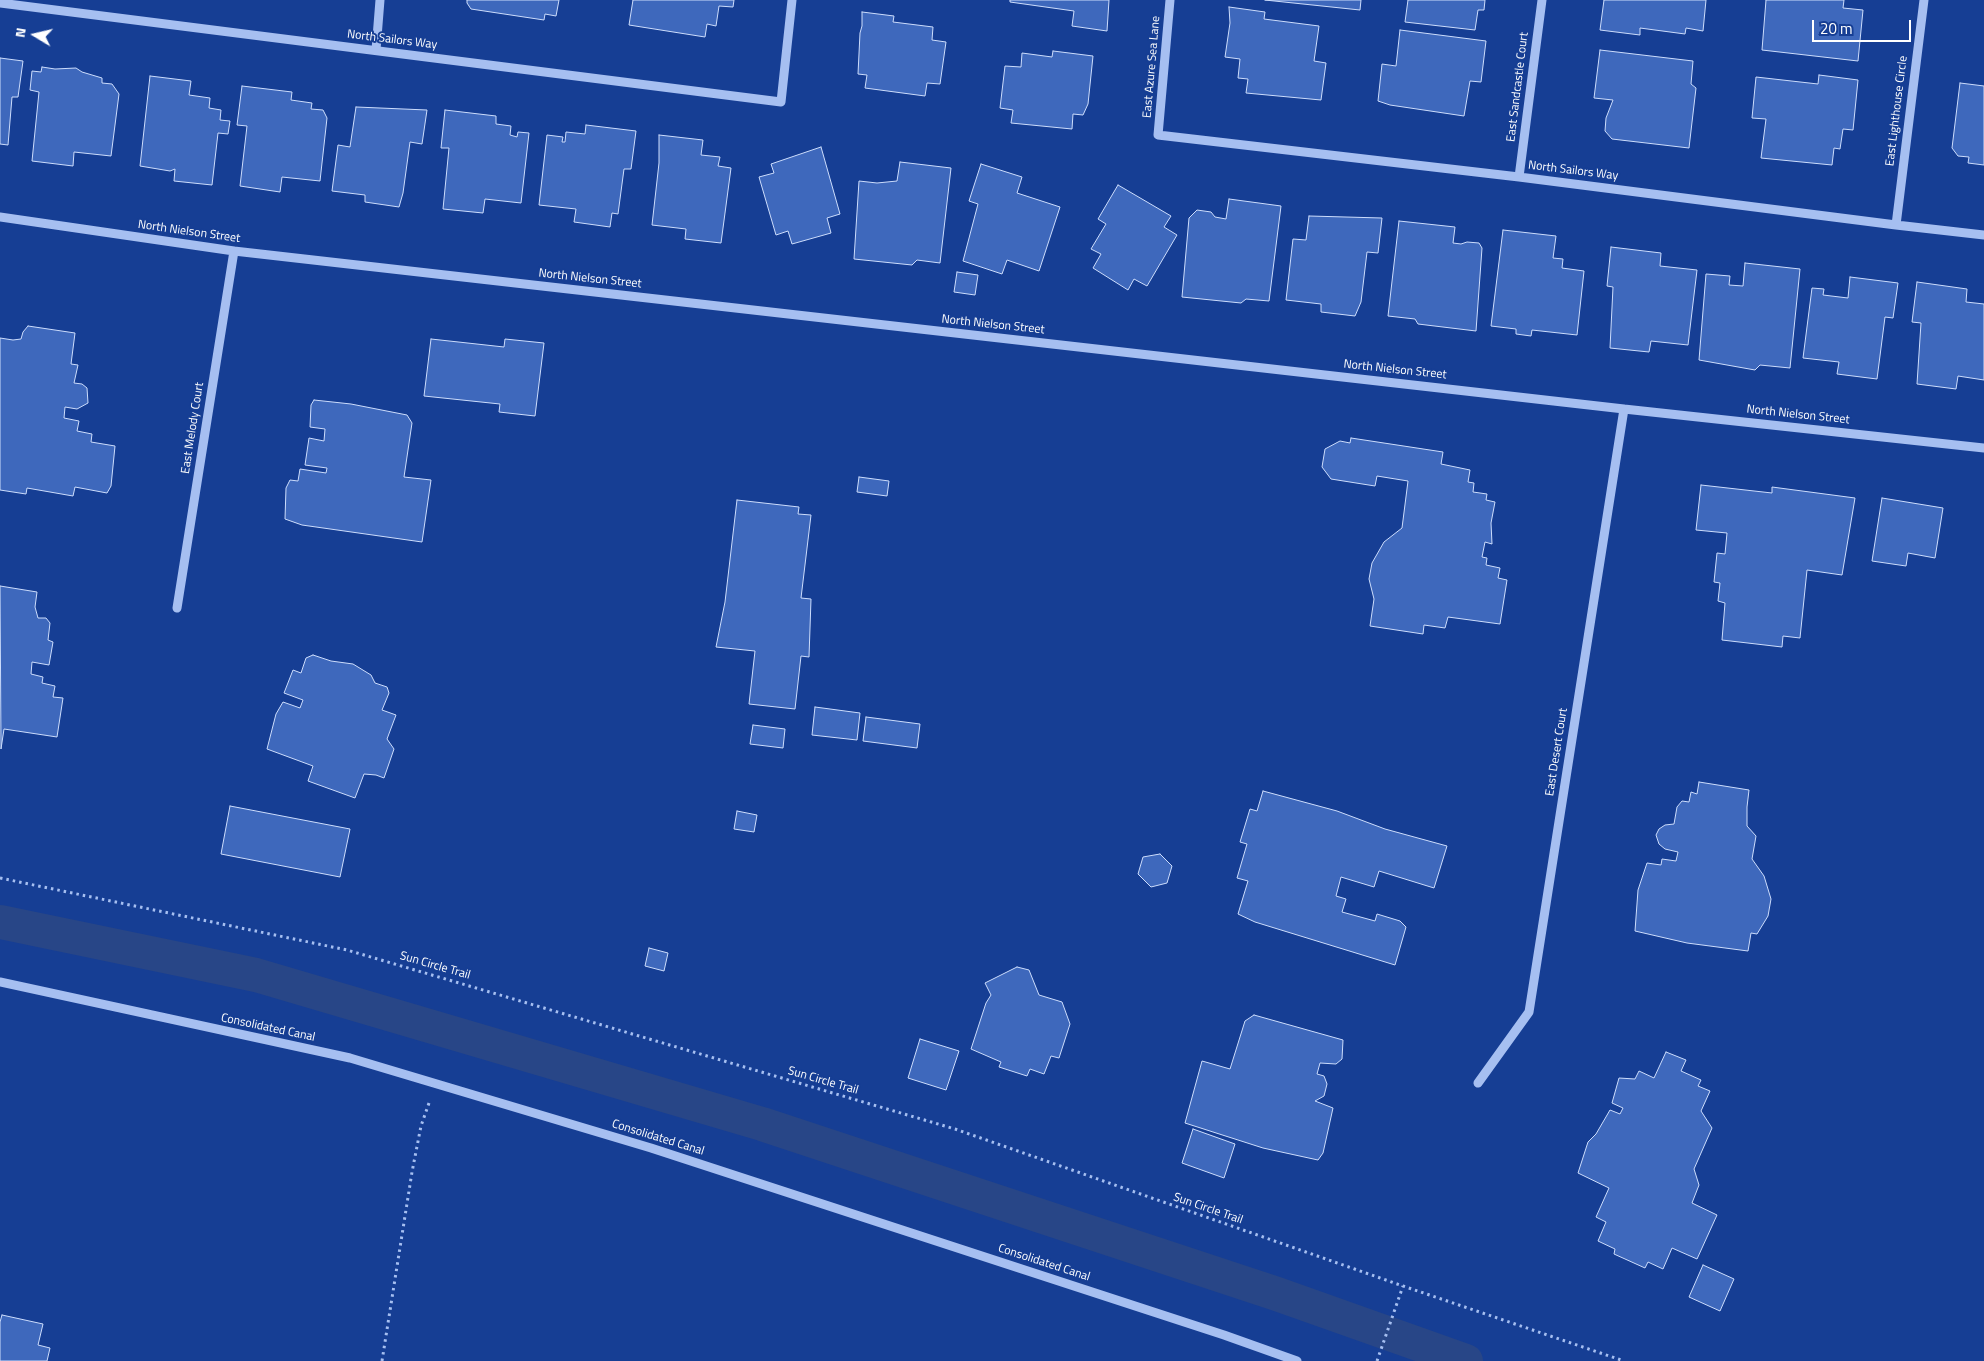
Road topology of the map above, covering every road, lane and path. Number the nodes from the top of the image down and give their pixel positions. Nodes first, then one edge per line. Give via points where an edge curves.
1 (380, 0) edge
2 (792, 0) edge
3 (1170, 0) edge
4 (1542, 0) edge
5 (1924, 0) edge
6 (0, 2) edge
7 (376, 50) junction
8 (1158, 135) joint
9 (1519, 177) junction
10 (0, 217) edge
11 (1896, 225) junction
12 (1984, 235) edge
13 (234, 251) junction
14 (1624, 409) junction
15 (1984, 448) edge
16 (178, 608) dead end
17 (0, 878) edge
18 (0, 982) edge
19 (435, 1083) junction
20 (1478, 1083) dead end
21 (1403, 1286) junction
22 (382, 1361) edge
23 (1297, 1361) edge
24 (1377, 1361) edge
25 (1624, 1361) edge

1 - 7 street
2 - 7 street, North Sailors Way via 782,102
3 - 8 street, East Azure Sea Lane
4 - 9 street, East Sandcastle Court
5 - 11 street, East Lighthouse Circle
6 - 7 street, North Sailors Way
8 - 9 street, North Sailors Way
9 - 11 street, North Sailors Way
10 - 13 street, North Nielson Street
11 - 12 street, North Sailors Way
13 - 14 street, North Nielson Street
13 - 16 street, East Melody Court
14 - 15 street, North Nielson Street
14 - 20 street, East Desert Court via 1529,1012
17 - 21 path, Sun Circle Trail via 366,955 954,1129
18 - 19 street, Consolidated Canal via 350,1058
19 - 22 path via 421,1126 412,1172
19 - 23 street, Consolidated Canal via 660,1151
21 - 24 path
21 - 25 path, Sun Circle Trail

